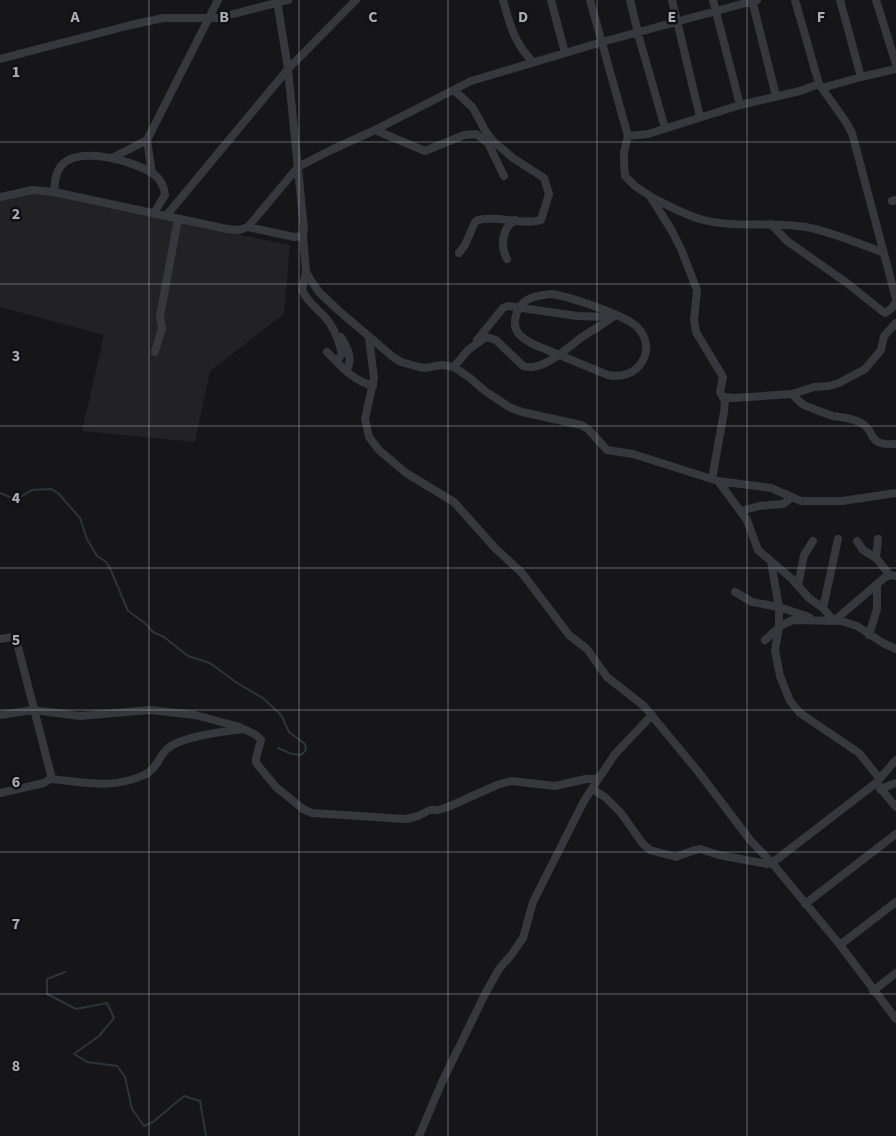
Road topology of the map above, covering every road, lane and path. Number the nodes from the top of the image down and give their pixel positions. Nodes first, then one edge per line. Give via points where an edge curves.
1 (218, 0) edge
2 (288, 0) edge
3 (356, 0) edge
4 (503, 0) edge
5 (551, 0) edge
6 (590, 0) edge
7 (630, 0) edge
8 (672, 0) edge
9 (713, 0) edge
10 (754, 0) edge
11 (795, 0) edge
12 (840, 0) edge
13 (876, 0) edge
14 (277, 1) edge
15 (716, 11) junction
16 (207, 19) junction
17 (678, 22) junction
18 (638, 33) junction
19 (602, 42) junction
20 (566, 53) junction
21 (0, 59) edge
22 (533, 62) junction
23 (896, 64) edge
24 (288, 69) junction
25 (896, 69) edge
26 (861, 77) junction
27 (820, 86) junction
28 (454, 90) junction
29 (776, 96) junction
30 (740, 105) junction
31 (700, 117) junction
32 (665, 128) junction
33 (375, 130) junction
34 (628, 136) junction
35 (147, 140) junction
36 (112, 158) junction
37 (298, 167) junction
38 (152, 173) junction
39 (504, 176) dead end
40 (54, 192) junction
41 (650, 196) junction
42 (0, 197) edge
43 (154, 213) junction
44 (166, 216) junction
45 (178, 219) junction
46 (515, 220) junction
47 (770, 224) junction
48 (248, 227) junction
49 (303, 236) junction
50 (882, 252) junction
51 (459, 253) dead end
52 (507, 258) dead end
53 (306, 272) junction
54 (896, 301) edge
55 (518, 309) junction
56 (616, 315) junction
57 (896, 323) edge
58 (336, 333) junction
59 (369, 338) junction
60 (474, 344) junction
61 (155, 352) dead end
62 (327, 352) dead end
63 (560, 355) junction
64 (337, 361) junction
65 (454, 367) junction
66 (346, 370) junction
67 (373, 386) junction
68 (792, 394) junction
69 (723, 397) junction
70 (896, 444) edge
71 (715, 480) junction
72 (896, 493) edge
73 (790, 498) junction
74 (741, 511) junction
75 (838, 539) dead end
76 (878, 539) dead end
77 (857, 541) dead end
78 (812, 542) dead end
79 (876, 558) junction
80 (771, 562) junction
81 (893, 576) edge
82 (877, 584) junction
83 (798, 586) junction
84 (735, 592) dead end
85 (779, 607) junction
86 (823, 608) junction
87 (821, 620) junction
88 (834, 621) junction
89 (779, 628) junction
90 (869, 634) junction
91 (0, 639) edge
92 (765, 640) dead end
93 (896, 649) edge
94 (33, 710) junction
95 (0, 715) edge
96 (652, 715) junction
97 (244, 728) junction
98 (896, 760) edge
99 (599, 778) junction
100 (50, 779) junction
101 (878, 783) junction
102 (896, 783) edge
103 (593, 789) junction
104 (0, 793) edge
105 (896, 807) edge
106 (896, 834) edge
107 (772, 863) junction
108 (896, 902) edge
109 (805, 904) junction
110 (840, 945) junction
111 (896, 972) edge
112 (873, 991) junction
113 (896, 1019) edge
114 (419, 1136) edge

1 - 16 street
2 - 14 street
3 - 24 street
4 - 22 street via 518,44
5 - 20 street
6 - 19 street
7 - 18 street
8 - 17 street
9 - 15 street
10 - 15 street
10 - 29 street
11 - 27 street
12 - 26 street
13 - 23 street
14 - 16 street via 232,16
14 - 24 street
15 - 17 street
15 - 30 street
16 - 21 street via 163,18 131,24
16 - 35 street
17 - 18 street
17 - 31 street
18 - 19 street
18 - 32 street
19 - 20 street
19 - 34 street
20 - 22 street
22 - 28 street via 478,77
24 - 37 street
24 - 44 street
25 - 26 street
26 - 27 street
27 - 29 street
27 - 50 street via 852,134
28 - 33 street
28 - 46 street via 473,108 492,140 546,181 549,194 542,219 538,222
29 - 30 street
30 - 31 street
31 - 32 street
32 - 34 street
33 - 37 street
33 - 39 street via 426,151 476,134 488,143
34 - 41 street via 625,176
35 - 36 street
35 - 38 street
36 - 38 street
36 - 40 street via 88,156 69,160 58,170
37 - 48 street
37 - 49 street
38 - 43 street via 164,186 166,195
40 - 42 street via 32,190
40 - 43 street
41 - 47 street via 701,219
41 - 69 street via 672,231 693,276 698,295 694,320 696,332 722,373 720,392
43 - 44 street
44 - 45 street
45 - 48 street via 227,229
45 - 61 street via 160,316 162,328
46 - 51 street via 476,220
46 - 52 street via 504,236 503,250
47 - 50 street via 806,227
47 - 54 street via 787,241 882,312 889,312
48 - 49 street
49 - 53 street
50 - 54 street
53 - 58 street via 302,287 304,294
53 - 59 street via 319,292
55 - 56 street via 585,317
55 - 56 street via 530,298 551,294
55 - 60 street via 503,308
55 - 63 street via 515,325 519,334
56 - 63 street
56 - 63 street via 636,326 644,338 646,352 634,372 622,376 608,375
57 - 68 street via 884,336 881,350 865,369 839,383
58 - 64 street via 342,354
58 - 66 street via 343,339 350,360
59 - 65 street via 401,362 425,368
59 - 67 street
60 - 63 street via 486,337 492,338 520,364 528,367 541,365
60 - 65 street
62 - 64 street
64 - 66 street
65 - 71 street via 509,407 581,425 607,450 633,454
66 - 67 street via 359,381
67 - 96 street via 365,419 369,437 379,450 406,473 454,502 522,573 569,635 587,649 607,676
68 - 69 street
68 - 70 street via 806,407 864,424 877,442
69 - 71 street
71 - 73 street via 771,488
71 - 74 street
72 - 73 street via 814,502
73 - 74 street via 787,503
74 - 80 street via 758,550
75 - 86 street
76 - 79 street
77 - 79 street via 865,552
78 - 83 street via 804,555
79 - 81 street
80 - 83 street
80 - 85 street
81 - 82 street
82 - 88 street
82 - 90 street via 877,609
83 - 86 street
84 - 85 street via 752,602
85 - 87 street
85 - 89 street
86 - 88 street
87 - 88 street
87 - 89 street via 793,620
88 - 90 street via 849,623
89 - 92 street
89 - 101 street via 775,650 780,676 790,701 800,713 859,753
90 - 93 street
91 - 94 street via 12,637 17,642
94 - 95 street
94 - 97 street via 80,716 150,710 195,715
94 - 100 street via 51,772
96 - 99 street via 615,754
96 - 107 street via 750,840
97 - 99 street via 261,740 255,761 272,784 312,813 406,819 448,807 511,781 555,786
97 - 100 street via 173,745 151,771 137,778 104,785
98 - 101 street
99 - 103 street
100 - 104 street
101 - 102 street
101 - 105 street
101 - 107 street
103 - 107 street via 621,812 650,850 676,857 700,849 757,863
103 - 114 street via 533,902 523,938 498,969 486,992
106 - 109 street
107 - 109 street
108 - 110 street
109 - 110 street
110 - 112 street
111 - 112 street
112 - 113 street

